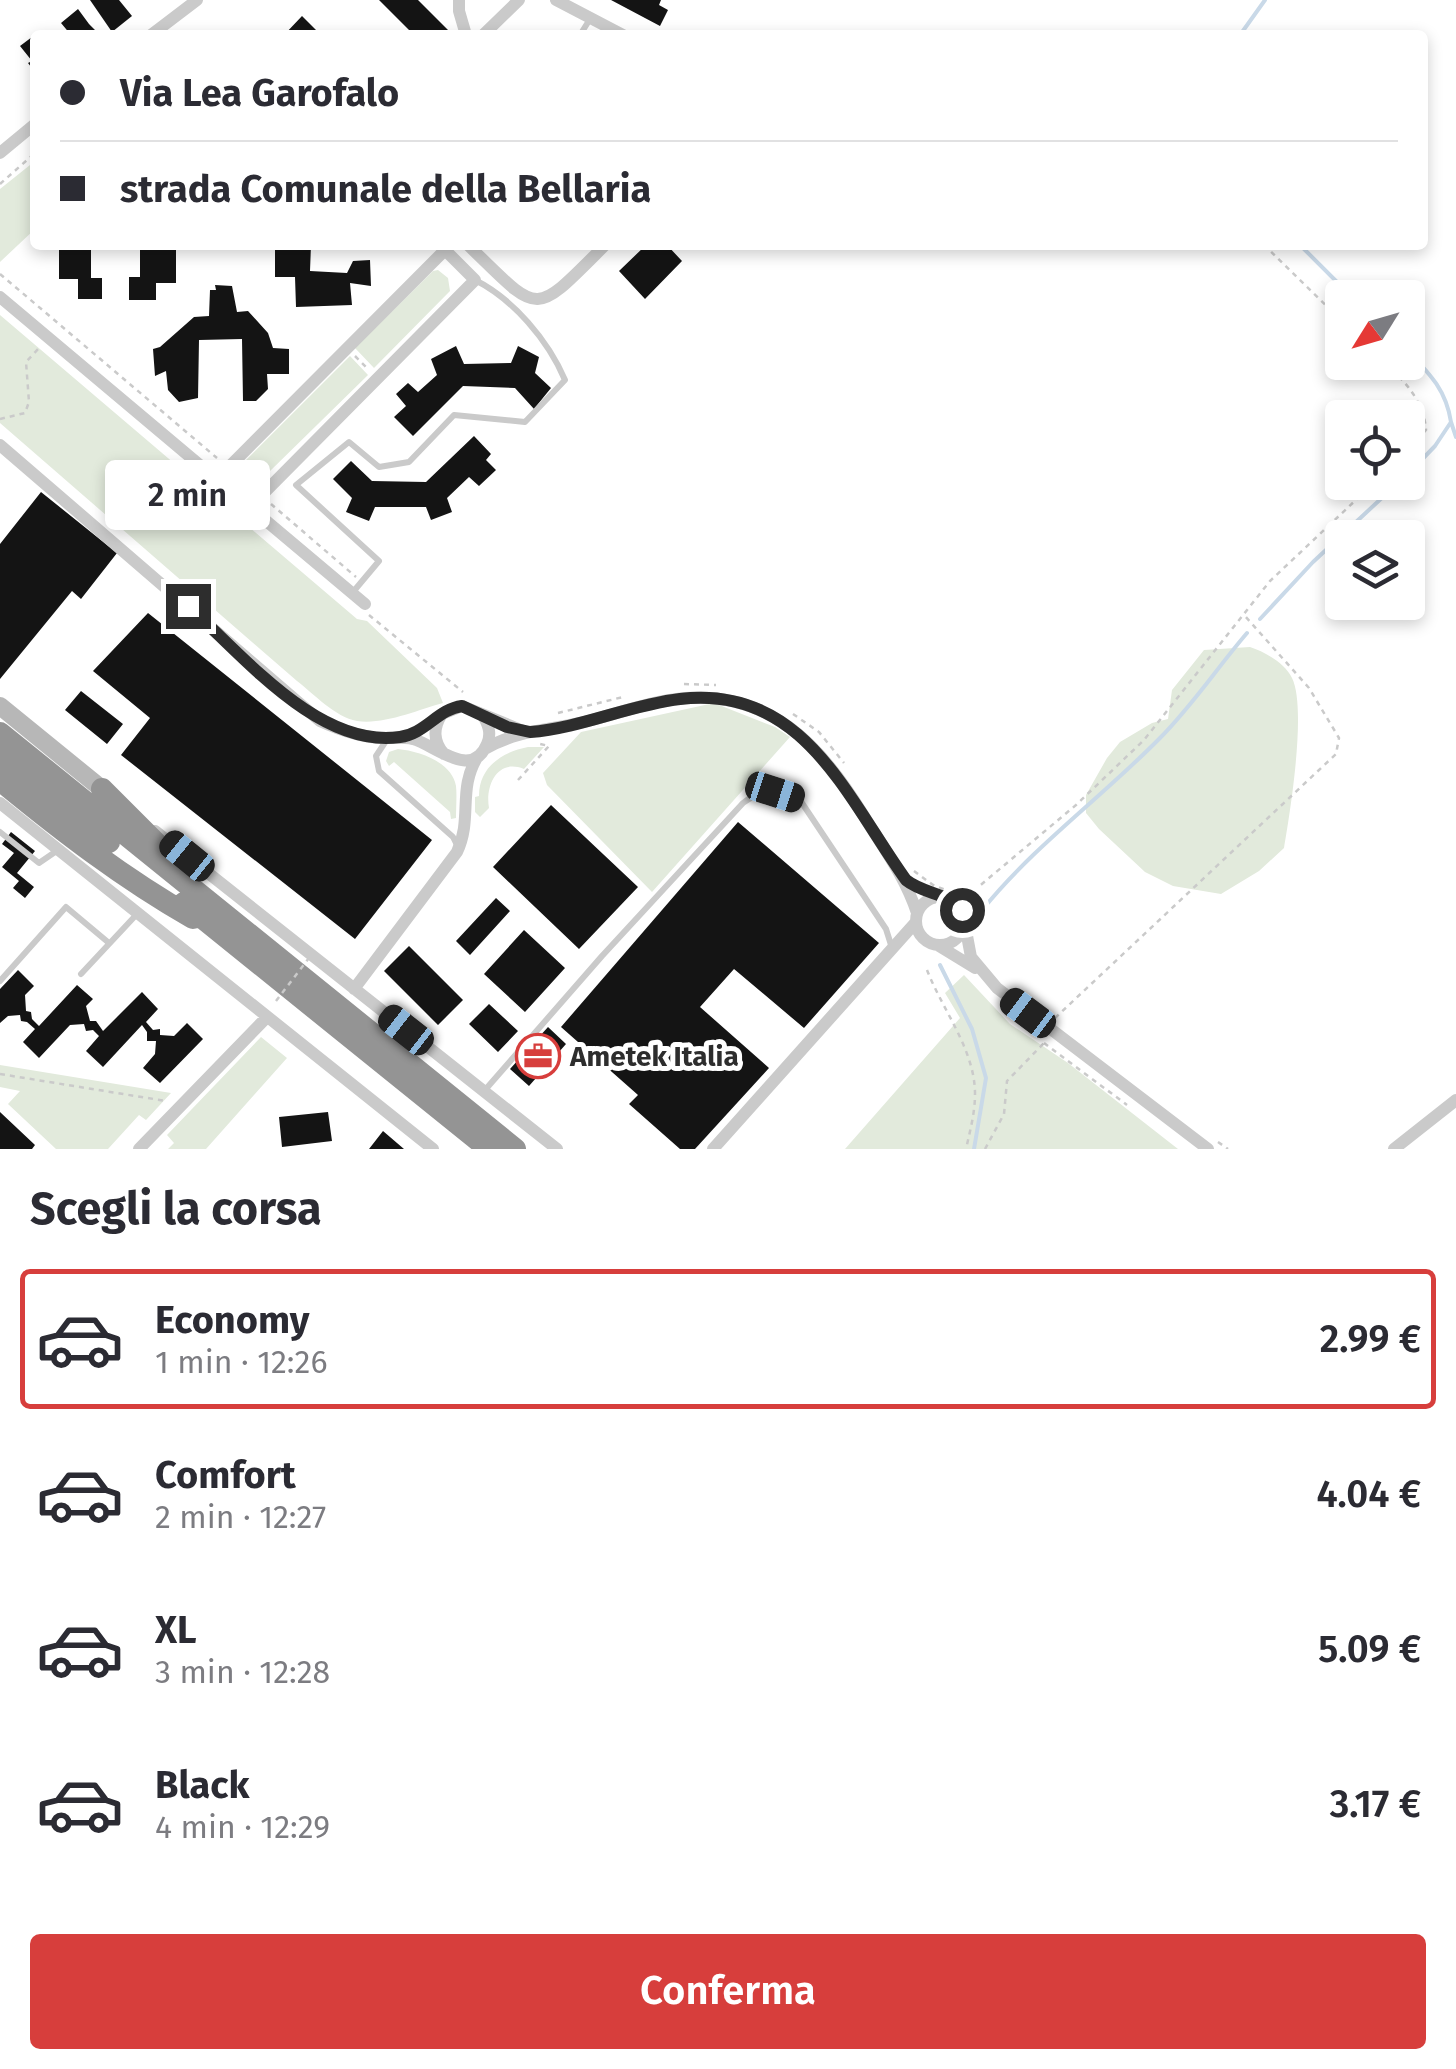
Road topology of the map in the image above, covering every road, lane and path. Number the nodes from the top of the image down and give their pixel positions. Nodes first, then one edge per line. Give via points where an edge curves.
1 (197, 0) edge
2 (460, 0) edge
3 (504, 0) edge
4 (519, 0) edge
5 (556, 0) edge
6 (503, 16) junction
7 (591, 18) junction
8 (462, 19) junction
9 (158, 30) edge
10 (465, 30) edge
11 (482, 30) edge
12 (488, 30) edge
13 (583, 30) edge
14 (614, 30) edge
15 (30, 128) edge
16 (0, 152) edge
17 (30, 157) edge
18 (0, 184) edge
19 (441, 250) edge
20 (445, 250) edge
21 (473, 250) edge
22 (600, 250) edge
23 (1269, 250) edge
24 (0, 274) edge
25 (475, 280) junction
26 (1, 296) edge
27 (1325, 304) edge
28 (44, 342) dead end
29 (347, 348) junction
30 (377, 378) junction
31 (0, 419) edge
32 (0, 445) edge
33 (217, 458) dead end
34 (217, 480) junction
35 (1356, 500) edge
36 (250, 507) junction
37 (353, 594) junction
38 (363, 607) joint
39 (1242, 614) junction
40 (676, 685) dead end
41 (730, 688) dead end
42 (465, 694) dead end
43 (626, 696) dead end
44 (0, 706) edge
45 (785, 709) dead end
46 (442, 714) junction
47 (482, 714) junction
48 (553, 714) dead end
49 (0, 733) edge
50 (397, 737) junction
51 (534, 738) junction
52 (481, 752) junction
53 (0, 756) edge
54 (447, 756) junction
55 (849, 770) dead end
56 (0, 780) edge
57 (518, 780) dead end
58 (465, 787) junction
59 (102, 789) junction
60 (0, 804) edge
61 (466, 821) junction
62 (440, 824) junction
63 (0, 832) edge
64 (58, 850) junction
65 (457, 852) junction
66 (908, 873) junction
67 (938, 897) junction
68 (962, 902) junction
69 (138, 913) junction
70 (917, 918) junction
71 (969, 921) junction
72 (222, 935) junction
73 (110, 943) junction
74 (934, 944) junction
75 (892, 950) junction
76 (309, 958) dead end
77 (927, 970) dead end
78 (982, 972) junction
79 (81, 974) dead end
80 (0, 980) edge
81 (354, 989) junction
82 (276, 1001) dead end
83 (1044, 1010) dead end
84 (268, 1017) junction
85 (362, 1026) junction
86 (1053, 1029) junction
87 (0, 1074) edge
88 (484, 1091) junction
89 (1456, 1100) edge
90 (176, 1110) junction
91 (1134, 1110) dead end
92 (1210, 1143) edge
93 (139, 1149) edge
94 (433, 1149) edge
95 (488, 1149) edge
96 (515, 1149) edge
97 (557, 1149) edge
98 (712, 1149) edge
99 (966, 1149) edge
100 (985, 1149) edge
101 (1228, 1149) edge
102 (1394, 1149) edge

1 - 9 street
2 - 8 street
3 - 6 street
4 - 6 street
5 - 7 street
6 - 12 street
7 - 13 lane
7 - 14 street
8 - 10 street
8 - 11 street
15 - 16 street
17 - 18 path
19 - 29 street
20 - 25 street
21 - 22 street via 518,293 535,300 552,296
23 - 27 path
24 - 33 path
25 - 30 street
25 - 37 lane via 505,300 554,355 565,380 525,422 454,416 408,462 379,467 349,442 296,485 379,561
26 - 34 street
28 - 31 path via 26,362 25,413
29 - 30 path
29 - 34 street
30 - 36 street
32 - 50 street via 302,708 345,732
34 - 36 street
35 - 39 path
36 - 37 street
37 - 38 street
38 - 42 path
39 - 68 path via 1144,740
39 - 86 path via 1308,688 1338,738 1336,754
40 - 41 path
43 - 48 path
44 - 59 street
45 - 55 path via 820,732
46 - 47 street via 462,706
46 - 50 street
46 - 54 street via 435,730
47 - 51 street
47 - 52 street via 490,731
49 - 85 highway
50 - 54 street
50 - 62 lane via 378,750 379,771
51 - 52 street via 506,737
51 - 57 path via 549,746
51 - 66 street via 682,698 725,700 768,714 832,767
52 - 54 street via 464,761
52 - 58 street
53 - 72 highway
54 - 58 street
56 - 72 highway via 140,888
58 - 61 street
59 - 81 street
59 - 85 highway
60 - 64 street
61 - 62 lane via 456,828
61 - 65 street
62 - 65 lane
63 - 64 lane via 39,863
64 - 69 street
65 - 81 street
66 - 67 street
66 - 68 path via 958,893
66 - 70 street
67 - 68 street
67 - 70 street via 925,902
68 - 71 street
68 - 71 path
69 - 73 lane
69 - 84 street
70 - 74 street via 918,930
70 - 75 street
71 - 74 street via 959,938
71 - 78 street via 971,957
72 - 95 highway
73 - 79 lane
73 - 80 lane via 66,907
74 - 75 street via 914,941
74 - 78 street
75 - 88 lane via 886,929 800,800 756,794
75 - 98 street
76 - 82 path, bridge
77 - 99 path via 972,1072
78 - 86 street
81 - 88 street
83 - 86 path
84 - 90 street
84 - 94 street
85 - 96 highway
86 - 91 path
86 - 92 street
86 - 100 path via 1007,1081 1004,1114
87 - 90 path via 165,1100
88 - 97 street
89 - 102 street
90 - 93 street
92 - 101 path

